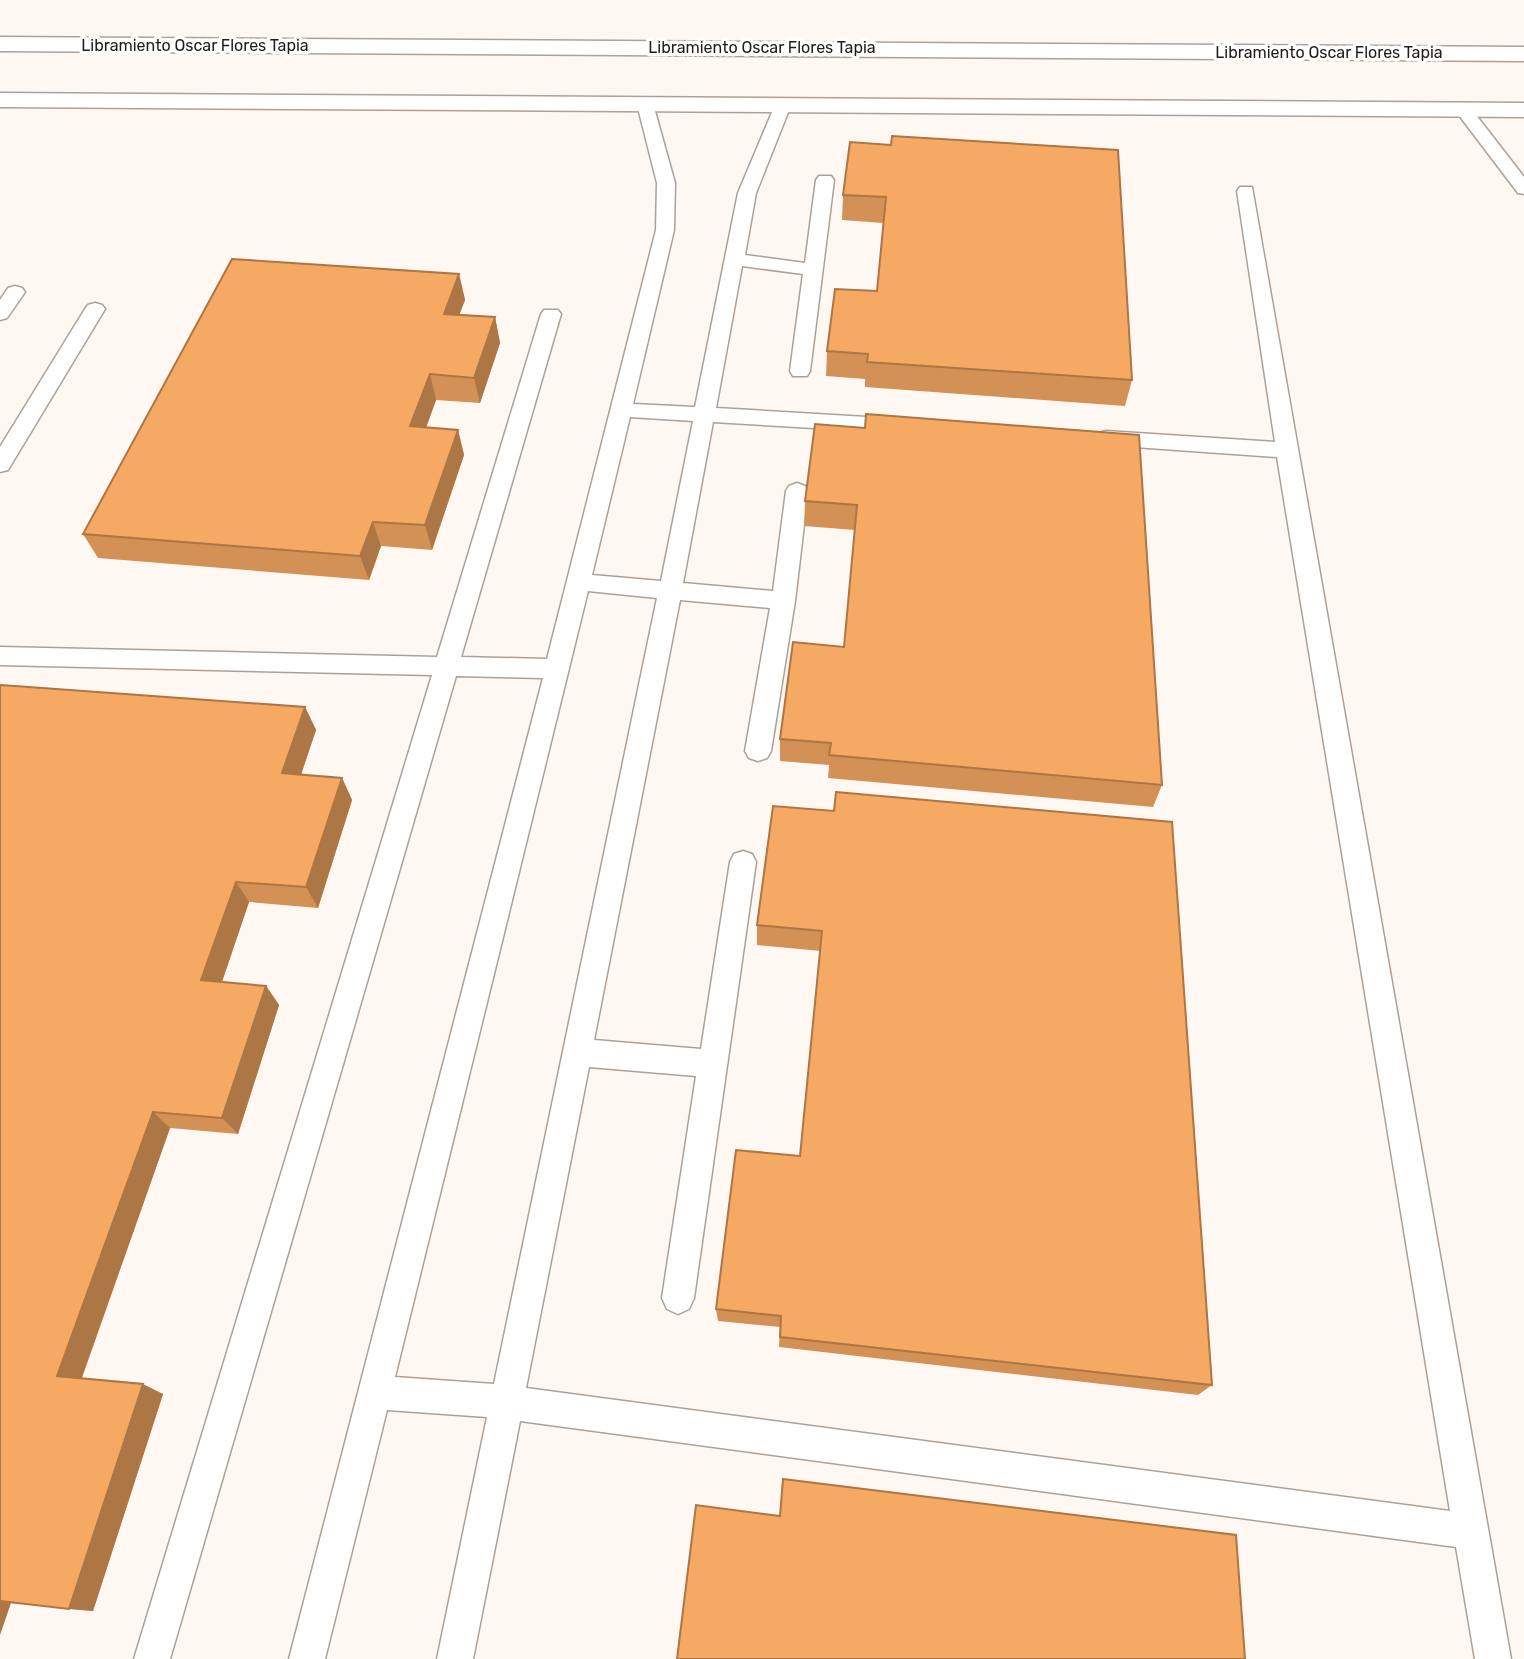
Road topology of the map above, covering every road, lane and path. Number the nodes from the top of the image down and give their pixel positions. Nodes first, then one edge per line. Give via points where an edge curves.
1 (0, 44) edge
2 (1524, 54) edge
3 (0, 100) edge
4 (645, 104) junction
5 (783, 105) junction
6 (1463, 110) junction
7 (1524, 110) edge
8 (825, 180) dead end
9 (1524, 189) edge
10 (1247, 191) dead end
11 (735, 259) junction
12 (815, 270) junction
13 (15, 292) dead end
14 (95, 309) dead end
15 (551, 313) dead end
16 (0, 314) edge
17 (800, 371) dead end
18 (622, 410) junction
19 (705, 414) junction
20 (927, 427) edge
21 (1079, 437) edge
22 (1287, 450) junction
23 (0, 465) edge
24 (797, 491) dead end
25 (579, 582) junction
26 (670, 592) junction
27 (783, 601) junction
28 (0, 656) edge
29 (444, 667) junction
30 (557, 669) junction
31 (758, 751) dead end
32 (743, 862) dead end
33 (578, 1052) junction
34 (713, 1064) junction
35 (678, 1298) dead end
36 (374, 1392) junction
37 (506, 1402) junction
38 (1471, 1531) junction
39 (152, 1659) edge
40 (307, 1659) edge
41 (455, 1659) edge
42 (1493, 1659) edge

1 - 2 highway, Libramiento Oscar Flores Tapia
3 - 4 highway
4 - 5 highway
4 - 18 lane via 666,183 665,230
5 - 6 highway
5 - 11 lane via 747,193
6 - 7 highway
6 - 9 lane
8 - 12 lane
10 - 22 lane
11 - 12 lane
11 - 19 lane
12 - 17 lane
13 - 16 lane
14 - 23 lane
15 - 29 lane
18 - 19 lane
18 - 25 lane
19 - 20 lane
19 - 26 lane
21 - 22 lane
22 - 38 lane
24 - 27 lane
25 - 26 lane
25 - 30 lane
26 - 27 lane
26 - 33 lane
27 - 31 lane
28 - 29 lane
29 - 30 lane
29 - 39 lane
30 - 36 lane
32 - 34 lane
33 - 34 lane
33 - 37 lane
34 - 35 lane
36 - 37 lane
36 - 40 lane
37 - 38 lane
37 - 41 lane
38 - 42 lane

